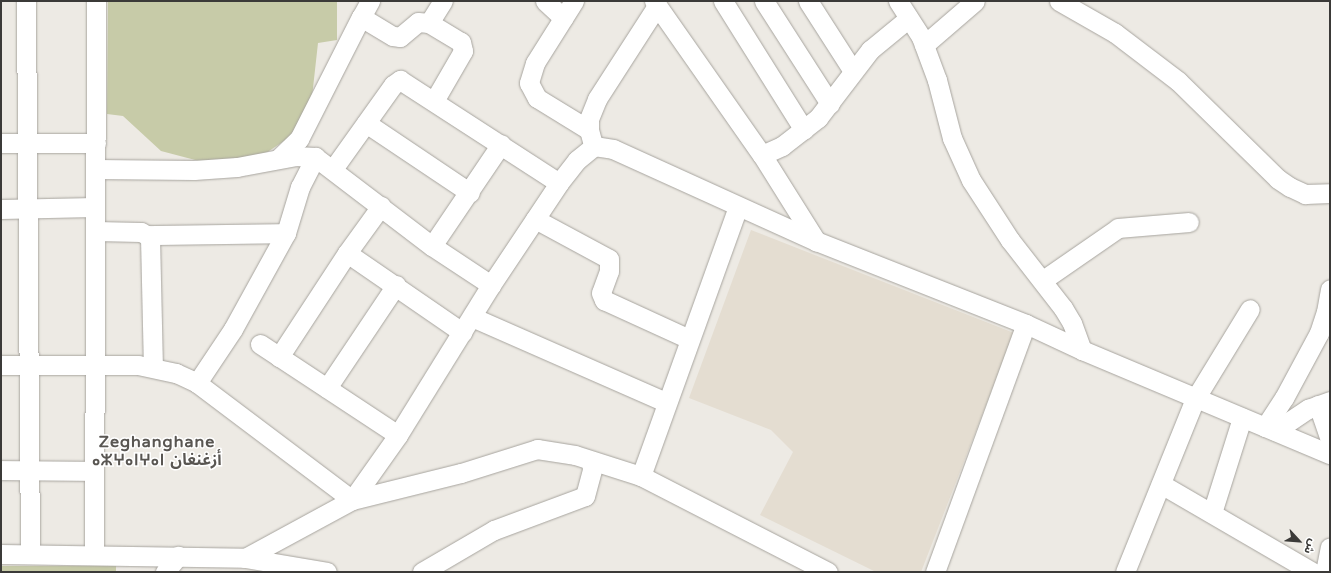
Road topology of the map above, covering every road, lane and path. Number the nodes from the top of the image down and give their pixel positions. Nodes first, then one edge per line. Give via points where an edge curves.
1 (26, 1) edge
2 (96, 1) edge
3 (443, 1) edge
4 (545, 1) edge
5 (574, 1) edge
6 (723, 1) edge
7 (764, 1) edge
8 (808, 1) edge
9 (898, 1) edge
10 (975, 1) edge
11 (1059, 1) edge
12 (656, 4) edge
13 (366, 9) edge
14 (563, 18) junction
15 (909, 18) junction
16 (429, 23) junction
17 (924, 45) junction
18 (853, 71) junction
19 (434, 101) junction
20 (830, 104) junction
21 (366, 123) junction
22 (804, 130) junction
23 (591, 138) junction
24 (1, 143) edge
25 (27, 143) junction
26 (96, 143) junction
27 (500, 144) junction
28 (762, 155) junction
29 (315, 157) junction
30 (279, 158) junction
31 (95, 168) junction
32 (333, 169) junction
33 (559, 183) junction
34 (470, 193) junction
35 (1330, 193) edge
36 (381, 206) junction
37 (738, 206) junction
38 (95, 207) junction
39 (28, 208) junction
40 (1, 209) edge
41 (535, 219) junction
42 (1189, 222) dead end
43 (95, 231) junction
44 (286, 233) junction
45 (148, 235) junction
46 (816, 241) junction
47 (432, 246) junction
48 (347, 253) junction
49 (1043, 280) junction
50 (396, 285) junction
51 (491, 285) junction
52 (1330, 289) edge
53 (1250, 309) dead end
54 (472, 316) junction
55 (1026, 324) junction
56 (462, 332) junction
57 (689, 339) junction
58 (260, 344) dead end
59 (1082, 350) junction
60 (279, 357) junction
61 (1, 365) edge
62 (29, 365) junction
63 (95, 365) junction
64 (153, 367) junction
65 (196, 383) junction
66 (327, 388) junction
67 (1195, 398) junction
68 (666, 402) junction
69 (1324, 403) edge
70 (1242, 418) junction
71 (1270, 429) junction
72 (398, 435) junction
73 (1330, 439) edge
74 (1330, 454) edge
75 (591, 461) junction
76 (1, 470) edge
77 (29, 471) junction
78 (94, 471) junction
79 (641, 476) junction
80 (1162, 484) junction
81 (352, 500) junction
82 (1212, 513) junction
83 (1330, 547) edge
84 (1, 554) edge
85 (30, 554) junction
86 (94, 555) junction
87 (178, 556) junction
88 (245, 558) junction
89 (279, 569) edge
90 (165, 572) edge
91 (327, 572) edge
92 (422, 572) edge
93 (828, 572) edge
94 (935, 572) edge
95 (1125, 572) edge
96 (1312, 572) edge
97 (1325, 572) edge

1 - 25 street
2 - 26 street
3 - 16 street
4 - 14 street
5 - 14 street
6 - 22 street
7 - 20 street
8 - 18 street
9 - 15 street
10 - 17 street
11 - 35 street via 1115,33 1178,81 1274,175 1290,187 1306,194
12 - 23 street via 597,99
12 - 28 street
13 - 16 street via 398,38 413,24
13 - 30 street via 299,139
14 - 23 street via 535,63 530,83 536,98
15 - 17 street
15 - 18 street via 879,41
16 - 19 street via 459,39 463,46 459,58
17 - 49 street via 952,138 971,180 1010,240
18 - 20 street
19 - 21 street via 404,81 398,80
19 - 27 street
20 - 22 street
21 - 32 street
21 - 34 street
22 - 28 street via 782,146
23 - 33 street
23 - 37 street
24 - 25 street
25 - 26 street
25 - 39 street
26 - 31 street
27 - 33 street
27 - 34 street
28 - 46 street
29 - 30 street via 306,155
29 - 32 street
29 - 44 street via 300,187
30 - 31 street via 237,168
31 - 38 street
32 - 36 street
33 - 41 street
34 - 47 street
36 - 47 street
36 - 48 street
37 - 46 street
37 - 57 street
38 - 39 street
38 - 43 street
39 - 40 street
39 - 62 street
41 - 51 street
41 - 57 street via 608,259 610,271 601,293 604,300
42 - 49 street via 1118,228
43 - 45 street via 141,232
43 - 63 street
44 - 45 street
44 - 65 street via 233,329
45 - 64 street via 151,240
46 - 55 street
47 - 51 street
48 - 50 street
48 - 60 street
49 - 59 street via 1072,323
50 - 56 street
50 - 66 street
51 - 54 street
52 - 71 street via 1319,333
53 - 67 street
54 - 56 street
54 - 68 street
55 - 59 street
55 - 94 street
56 - 72 street
57 - 68 street
58 - 60 street
59 - 67 street
60 - 66 street
61 - 62 street
62 - 63 street
62 - 77 street
63 - 64 street
63 - 78 street
64 - 65 street via 176,373
65 - 81 street
66 - 72 street
67 - 70 street
67 - 80 street
68 - 79 street
69 - 71 street
69 - 73 street
70 - 71 street
70 - 82 street
71 - 74 street
72 - 81 street
75 - 79 street
75 - 81 street via 575,455 537,449 461,473
75 - 92 street via 592,469 585,496 494,530
76 - 77 street
77 - 78 street
77 - 85 street
78 - 86 street
79 - 93 street
80 - 82 street
80 - 95 street
81 - 88 street
82 - 96 street
83 - 97 street
84 - 85 street
85 - 86 street
86 - 87 street
87 - 88 street
87 - 90 street
88 - 89 street
89 - 91 street

